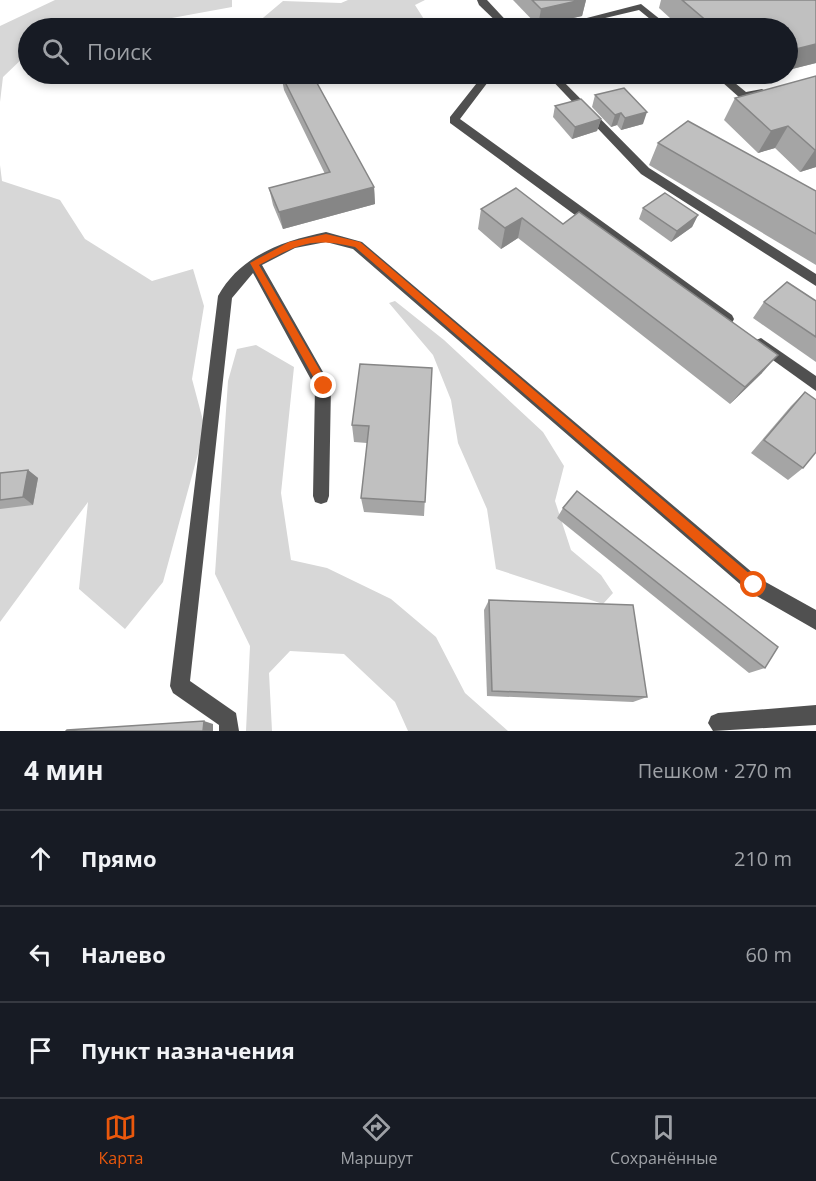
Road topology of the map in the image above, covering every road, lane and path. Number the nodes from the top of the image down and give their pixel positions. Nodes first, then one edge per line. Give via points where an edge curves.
1 (482, 0) edge
2 (497, 18) edge
3 (595, 18) edge
4 (654, 18) edge
5 (481, 84) edge
6 (561, 84) edge
7 (729, 84) edge
8 (775, 89) edge
9 (254, 263) junction
10 (816, 281) edge
11 (816, 384) edge
12 (321, 496) dead end
13 (816, 621) edge
14 (816, 715) edge
15 (718, 723) dead end
16 (229, 731) edge

1 - 2 lane
3 - 4 lane via 641,7
5 - 11 lane via 454,120
6 - 10 lane via 645,171
7 - 8 lane via 744,96
9 - 12 lane via 324,386
9 - 13 lane via 292,244 326,237 357,245 754,585
9 - 16 lane via 225,296 180,686 229,720
14 - 15 lane

